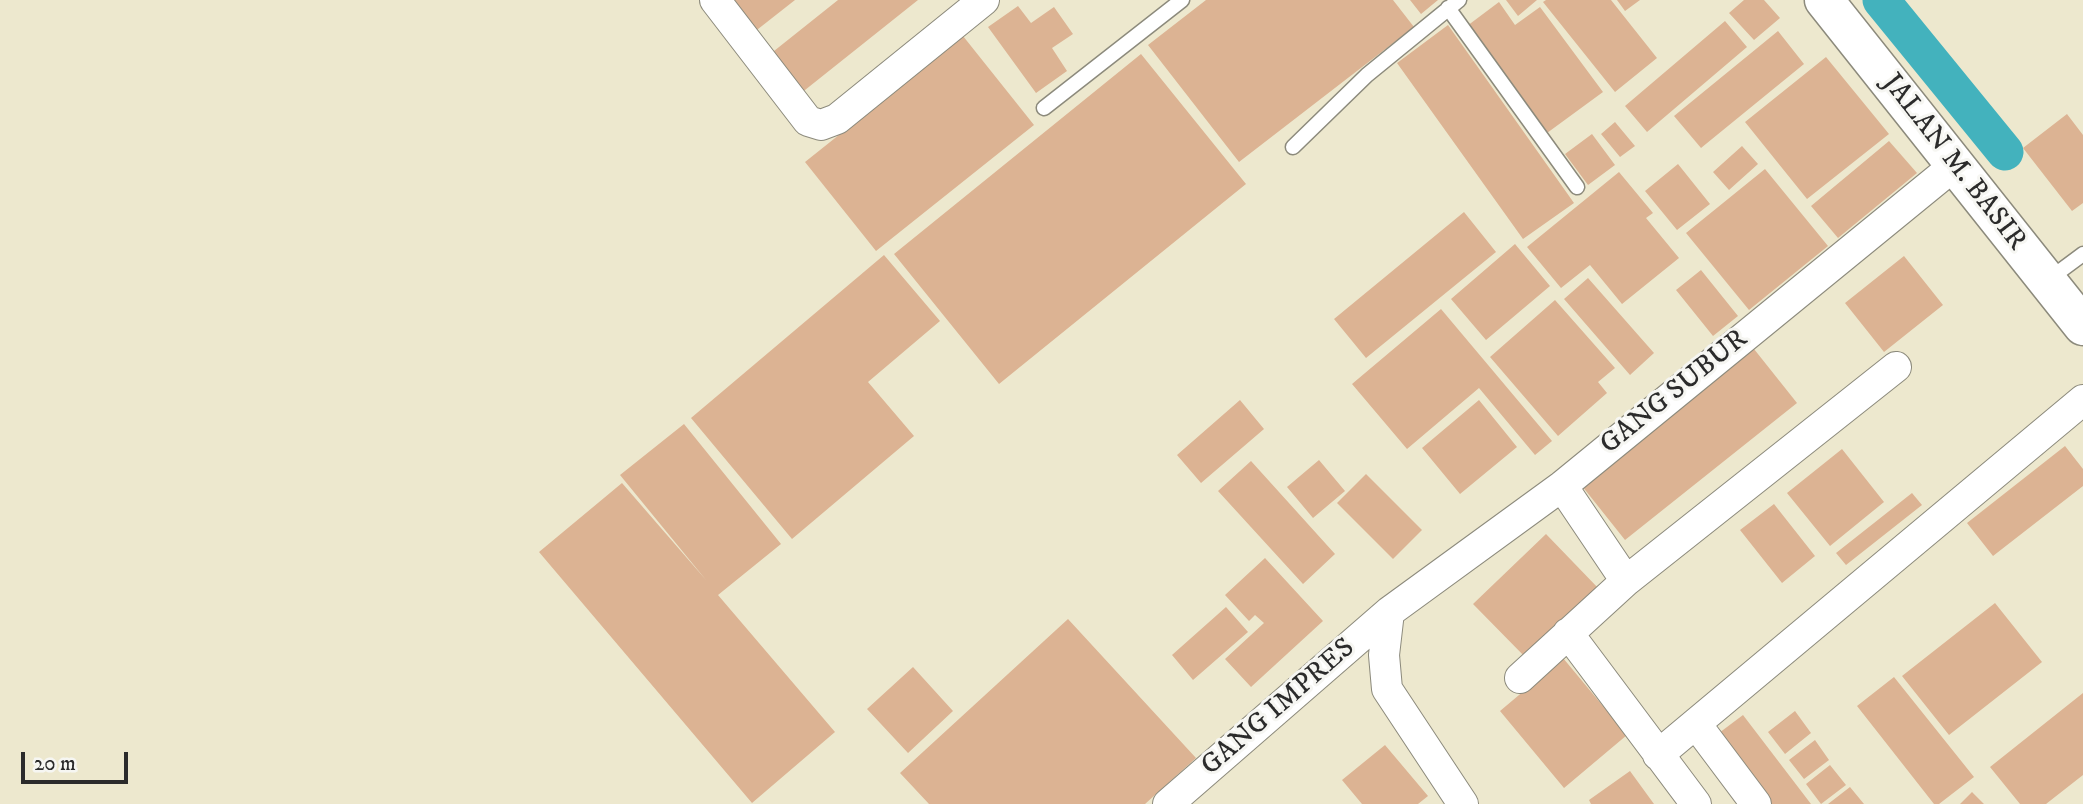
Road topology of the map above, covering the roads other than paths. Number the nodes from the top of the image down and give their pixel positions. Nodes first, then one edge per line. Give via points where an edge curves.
1 (715, 0) edge
2 (984, 0) edge
3 (1182, 0) edge
4 (1824, 0) edge
5 (1454, 4) edge
6 (1044, 108) dead end
7 (1293, 148) dead end
8 (1955, 165) junction
9 (1577, 187) dead end
10 (2083, 254) edge
11 (2047, 281) junction
12 (2083, 326) edge
13 (1896, 367) dead end
14 (2083, 400) edge
15 (1562, 486) junction
16 (1626, 581) junction
17 (1389, 612) junction
18 (1568, 633) junction
19 (1520, 678) dead end
20 (1696, 724) junction
21 (1658, 755) junction
22 (1168, 804) edge
23 (1463, 804) edge
24 (1696, 804) edge
25 (1756, 804) edge

1 - 2 street via 808,121 821,125 837,119
3 - 6 lane
4 - 8 main road, JALAN M. BASIR
5 - 7 lane via 1367,75
5 - 9 lane
8 - 11 main road, JALAN M. BASIR
8 - 15 street, GANG SUBUR
10 - 11 lane
11 - 12 main road, JALAN M. BASIR
13 - 16 street
14 - 20 street
15 - 16 street
15 - 17 street, GANG SUBUR
16 - 18 street
17 - 22 street, GANG IMPRES
17 - 23 street via 1384,655 1387,689
18 - 19 street
18 - 21 street
20 - 21 street
20 - 25 street
21 - 24 street

